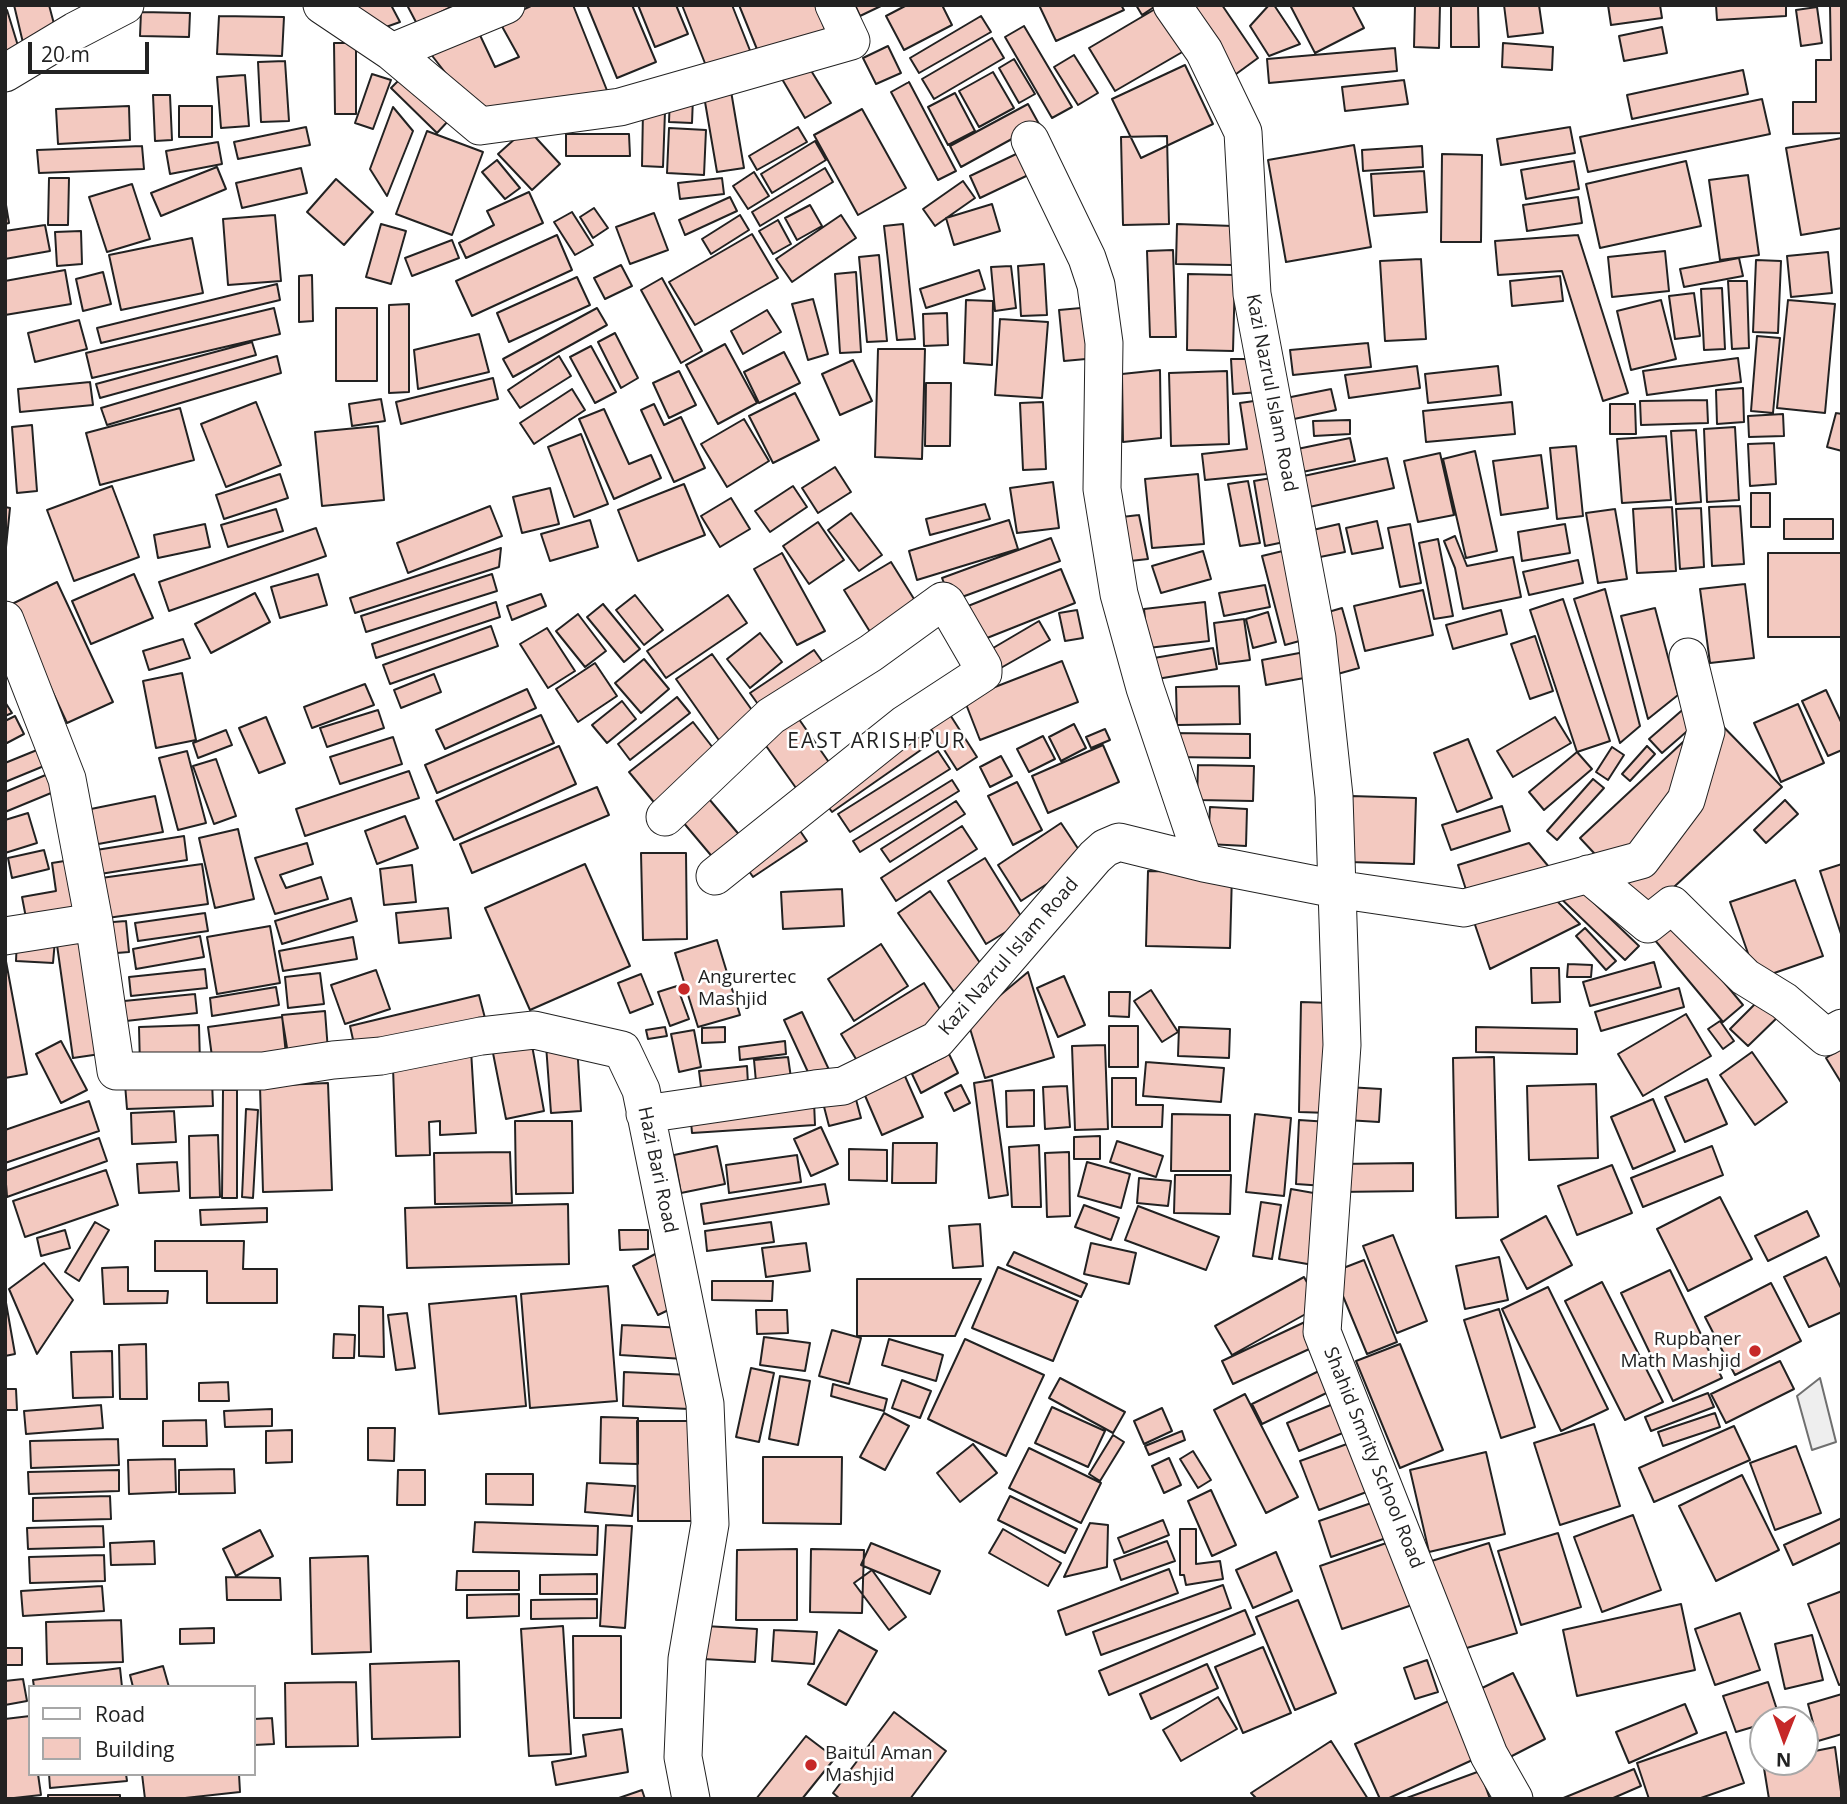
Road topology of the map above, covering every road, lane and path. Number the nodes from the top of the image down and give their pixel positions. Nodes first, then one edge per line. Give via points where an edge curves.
1 (125, 5) edge
2 (321, 5) edge
3 (506, 5) edge
4 (834, 5) edge
5 (1172, 5) edge
6 (69, 18) edge
7 (392, 52) junction
8 (5, 73) edge
9 (1030, 140) dead end
10 (5, 620) edge
11 (1688, 657) dead end
12 (665, 817) dead end
13 (1204, 863) junction
14 (1588, 874) junction
15 (715, 876) dead end
16 (1336, 889) junction
17 (94, 922) junction
18 (5, 936) edge
19 (1842, 1028) edge
20 (645, 1114) junction
21 (691, 1799) edge
22 (1514, 1799) edge

1 - 6 street
2 - 7 street
3 - 7 street
4 - 7 street via 851,41 620,107 480,126
5 - 16 street, Kazi Nazrul Islam Road via 1204,51 1243,132 1252,295 1317,638 1334,796
6 - 8 street
9 - 13 street via 1096,285 1104,343 1102,489 1119,594 1145,688
10 - 17 street via 67,779
11 - 14 street, Kazi Nazrul Islam Road via 1706,731 1686,800 1641,860
12 - 15 street via 771,716 946,603 983,673 905,724
13 - 16 street, Kazi Nazrul Islam Road
13 - 20 street, Kazi Nazrul Islam Road via 1119,842 1105,848 937,1040 844,1086
14 - 16 street, Kazi Nazrul Islam Road via 1464,908
14 - 19 street via 1648,924 1672,905 1745,977 1784,1001 1826,1037
16 - 22 street, Shahid Smrity School Road via 1342,1045 1322,1332 1489,1755
17 - 18 street
17 - 20 street, Hazi Bari Road via 116,1071 263,1071 534,1030 622,1050 641,1090
20 - 21 street, Hazi Bari Road via 705,1404 710,1524 687,1659 683,1757

